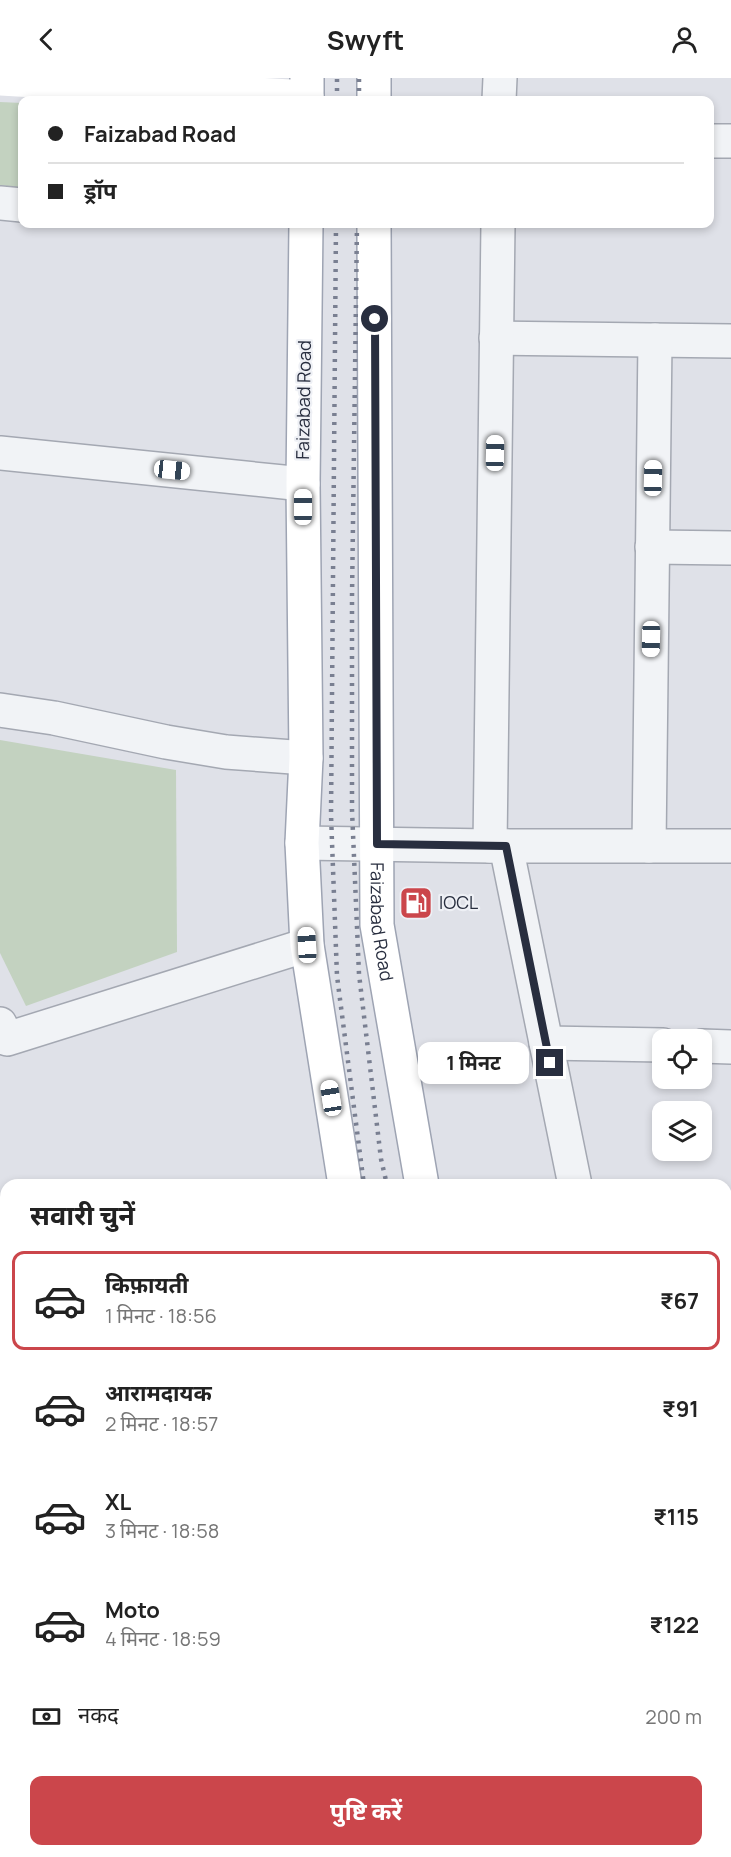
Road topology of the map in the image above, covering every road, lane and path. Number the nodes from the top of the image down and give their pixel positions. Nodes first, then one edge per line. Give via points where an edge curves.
1 (374, 78) edge
2 (500, 78) edge
3 (0, 79) edge
4 (97, 92) edge
5 (307, 92) edge
6 (374, 96) edge
7 (499, 96) edge
8 (714, 141) edge
9 (731, 141) edge
10 (0, 203) edge
11 (18, 205) edge
12 (306, 228) edge
13 (374, 228) edge
14 (498, 228) edge
15 (496, 338) junction
16 (655, 340) junction
17 (731, 340) edge
18 (0, 453) edge
19 (303, 484) junction
20 (652, 547) junction
21 (731, 548) edge
22 (0, 710) edge
23 (306, 758) junction
24 (302, 843) junction
25 (377, 844) junction
26 (498, 846) junction
27 (649, 846) junction
28 (731, 846) edge
29 (307, 945) junction
30 (0, 1024) edge
31 (546, 1043) junction
32 (652, 1045) edge
33 (712, 1046) edge
34 (731, 1047) edge
35 (344, 1179) edge
36 (421, 1179) edge
37 (574, 1179) edge

1 - 6 main road
2 - 7 street
3 - 4 main road
4 - 5 main road
8 - 9 street
10 - 11 street
12 - 19 main road, Faizabad Road
13 - 25 main road, Faizabad Road
14 - 15 street
15 - 16 street
15 - 26 street
16 - 17 street
16 - 20 street
18 - 19 street
19 - 23 main road, Faizabad Road
20 - 21 street
20 - 27 street
22 - 23 street via 226,752
23 - 24 main road, Faizabad Road
24 - 25 street
24 - 29 main road, Faizabad Road
25 - 26 street
25 - 36 main road, Faizabad Road via 377,925
26 - 27 street
26 - 31 street
27 - 28 street
29 - 30 street via 8,1039
29 - 35 main road, Faizabad Road
31 - 32 street
31 - 37 street
33 - 34 street

